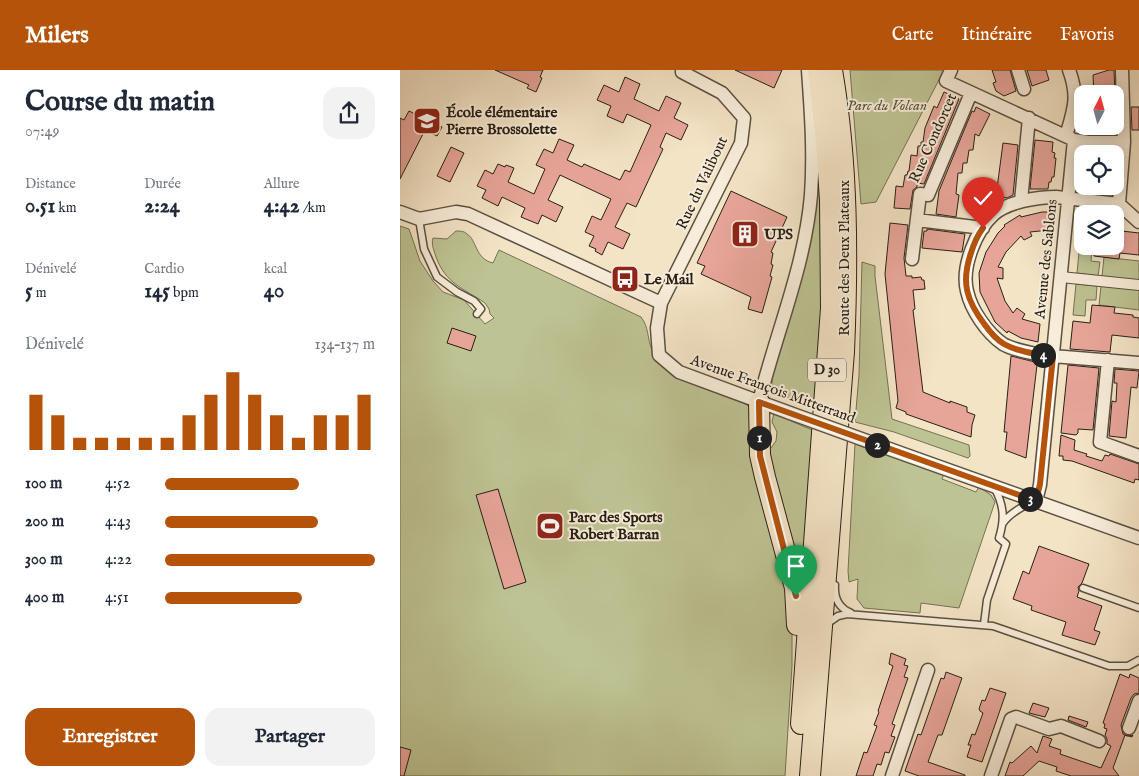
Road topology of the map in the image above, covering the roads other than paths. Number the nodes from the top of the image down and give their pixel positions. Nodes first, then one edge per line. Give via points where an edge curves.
1 (808, 70) edge
2 (818, 70) edge
3 (832, 70) edge
4 (1018, 70) edge
5 (1070, 70) edge
6 (1122, 70) edge
7 (681, 71) edge
8 (949, 76) edge
9 (1024, 89) dead end
10 (971, 94) junction
11 (1029, 118) junction
12 (1070, 138) junction
13 (1124, 142) junction
14 (1062, 198) junction
15 (1021, 201) junction
16 (1119, 204) junction
17 (400, 212) edge
18 (419, 219) junction
19 (917, 220) junction
20 (1139, 222) edge
21 (983, 228) junction
22 (912, 259) dead end
23 (1061, 277) junction
24 (1139, 285) edge
25 (661, 304) junction
26 (477, 314) dead end
27 (1053, 356) junction
28 (1108, 360) junction
29 (1139, 363) edge
30 (759, 402) junction
31 (1139, 456) edge
32 (993, 485) junction
33 (1034, 500) junction
34 (1003, 524) junction
35 (1139, 538) edge
36 (829, 541) junction
37 (835, 562) dead end
38 (835, 578) dead end
39 (1083, 588) dead end
40 (1139, 608) edge
41 (854, 614) junction
42 (984, 624) junction
43 (822, 633) junction
44 (1139, 660) edge
45 (805, 670) junction
46 (928, 670) dead end
47 (1139, 701) edge
48 (1129, 728) dead end
49 (1099, 742) dead end
50 (797, 776) edge
51 (810, 776) edge
52 (892, 776) edge
53 (990, 776) edge

1 - 30 street via 813,146 811,197 804,242
2 - 45 main road, Route des Deux Plateaux / D 30 via 830,200 831,308
3 - 36 main road, Route des Deux Plateaux / D 30 via 841,142 847,243 844,352
4 - 9 street
5 - 12 street, Avenue des Sablons via 1076,88
6 - 13 street
7 - 25 street, Rue du Valibout via 722,93 744,118 741,143
8 - 10 street
10 - 11 street
10 - 19 street, Rue Condorcet via 928,195 920,194
11 - 12 street
11 - 15 street
12 - 13 street via 1088,142
12 - 14 street, Avenue des Sablons
13 - 16 street
14 - 15 street
14 - 16 street
14 - 23 street, Avenue des Sablons
15 - 21 street via 994,214
16 - 20 street
17 - 18 street
18 - 25 street via 456,212 468,214
18 - 26 lane via 424,249 438,277 474,301 481,309
19 - 21 street
19 - 22 street, Rue Condorcet
21 - 27 street via 977,236 966,270 966,290 976,313 1004,344 1026,352
23 - 24 street
23 - 27 street, Avenue des Sablons
25 - 30 street, Avenue François Mitterrand via 657,328 659,355 678,372
27 - 28 street
27 - 33 street, Avenue des Sablons via 1040,484
28 - 29 street
28 - 31 street via 1100,442
30 - 32 street, Avenue François Mitterrand, bridge
30 - 45 main road via 760,456 795,588 797,656
32 - 33 street, Avenue François Mitterrand
32 - 34 lane via 1002,505
33 - 34 lane via 1011,513
33 - 35 street, Avenue François Mitterrand
34 - 42 lane via 999,538 1006,544 987,600
36 - 37 lane
36 - 43 main road, Route des Deux Plateaux / D 30
38 - 41 lane via 839,605
39 - 40 lane
41 - 42 lane
41 - 43 lane via 833,619
42 - 44 lane via 1109,666 1128,666
43 - 51 main road, Route des Deux Plateaux / D 30
45 - 50 main road, Route des Deux Plateaux / D 30
46 - 52 street
47 - 48 street
49 - 53 street via 1061,726 1049,729 1016,717 1011,719

